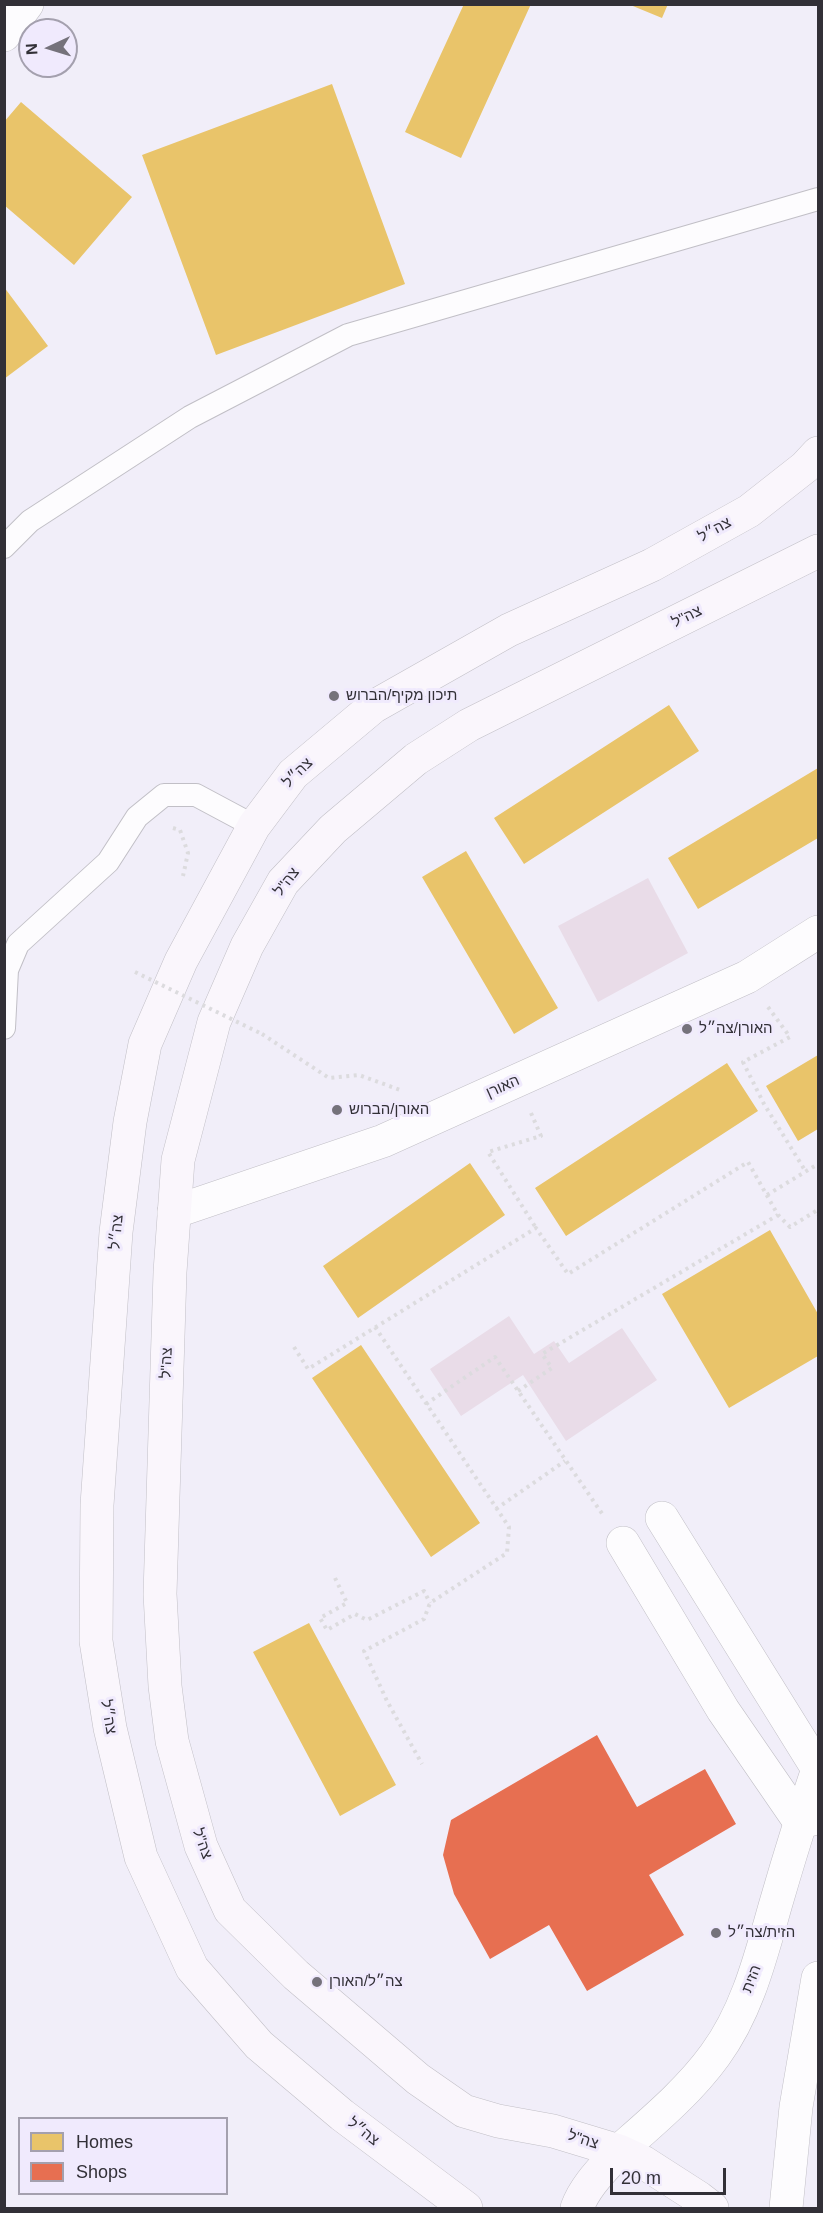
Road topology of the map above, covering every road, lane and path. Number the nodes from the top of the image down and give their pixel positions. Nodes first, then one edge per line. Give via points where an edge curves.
1 (27, 4) edge
2 (4, 35) edge
3 (819, 199) edge
4 (819, 453) edge
5 (4, 548) edge
6 (819, 551) edge
7 (254, 826) junction
8 (170, 828) dead end
9 (182, 880) dead end
10 (819, 932) edge
11 (139, 963) dead end
12 (747, 977) junction
13 (4, 1028) edge
14 (518, 1080) junction
15 (455, 1108) junction
16 (819, 1164) edge
17 (806, 1172) junction
18 (767, 1195) junction
19 (174, 1212) junction
20 (778, 1215) junction
21 (819, 1215) edge
22 (536, 1228) junction
23 (375, 1327) junction
24 (294, 1347) dead end
25 (518, 1391) junction
26 (426, 1404) junction
27 (565, 1461) junction
28 (496, 1509) junction
29 (662, 1518) dead end
30 (623, 1543) joint
31 (335, 1578) dead end
32 (430, 1603) junction
33 (422, 1764) dead end
34 (818, 1769) edge
35 (809, 1820) edge
36 (819, 1978) edge
37 (619, 2151) junction
38 (466, 2208) edge
39 (577, 2208) edge
40 (712, 2208) edge
41 (786, 2208) edge

1 - 2 street
3 - 5 lane via 348,335 190,417 30,521
4 - 7 main road, צה״ל via 740,516 652,566 509,630 373,706 293,774
6 - 19 main road, צה"ל via 469,725 416,759 333,829 284,882 247,946 214,1022 178,1160
7 - 13 lane via 196,795 164,795 137,817 108,862 18,944 7,970
7 - 38 main road, צה״ל via 181,961 145,1044 116,1232 97,1505 96,1641 110,1728 141,1857 192,1968 259,2045 342,2115
8 - 9 path via 180,830 188,853
10 - 12 street, האורן
11 - 15 path, bridge via 135,972 262,1034 329,1078 359,1076
12 - 14 street, האורן
12 - 17 path via 790,1037 743,1062
14 - 15 street, האורן
14 - 22 path via 541,1136 488,1152
15 - 19 street, האורן via 383,1141
16 - 17 path
17 - 18 path
18 - 20 path
18 - 22 path via 748,1162 568,1274
19 - 37 main road, צה"ל via 161,1535 165,1686 172,1741 201,1846 230,1910 305,1983 418,2079 464,2111 553,2130
20 - 21 path via 790,1227 816,1211
20 - 25 path via 542,1354 552,1368
22 - 23 path
23 - 24 path via 308,1369
23 - 26 path
25 - 26 path via 495,1357
25 - 27 path
26 - 28 path
27 - 28 path
27 - 30 path
28 - 32 path via 509,1527 507,1552
29 - 34 street
30 - 35 street via 723,1710
31 - 32 path via 347,1603 320,1618 327,1630 355,1614 367,1620 424,1590
32 - 33 path via 424,1619 364,1651
34 - 35 street, הזית
35 - 37 street, הזית via 755,1977 736,2019 715,2055 669,2107
36 - 41 street via 796,2108
37 - 39 main road via 597,2174
37 - 40 main road, צה"ל via 643,2162

